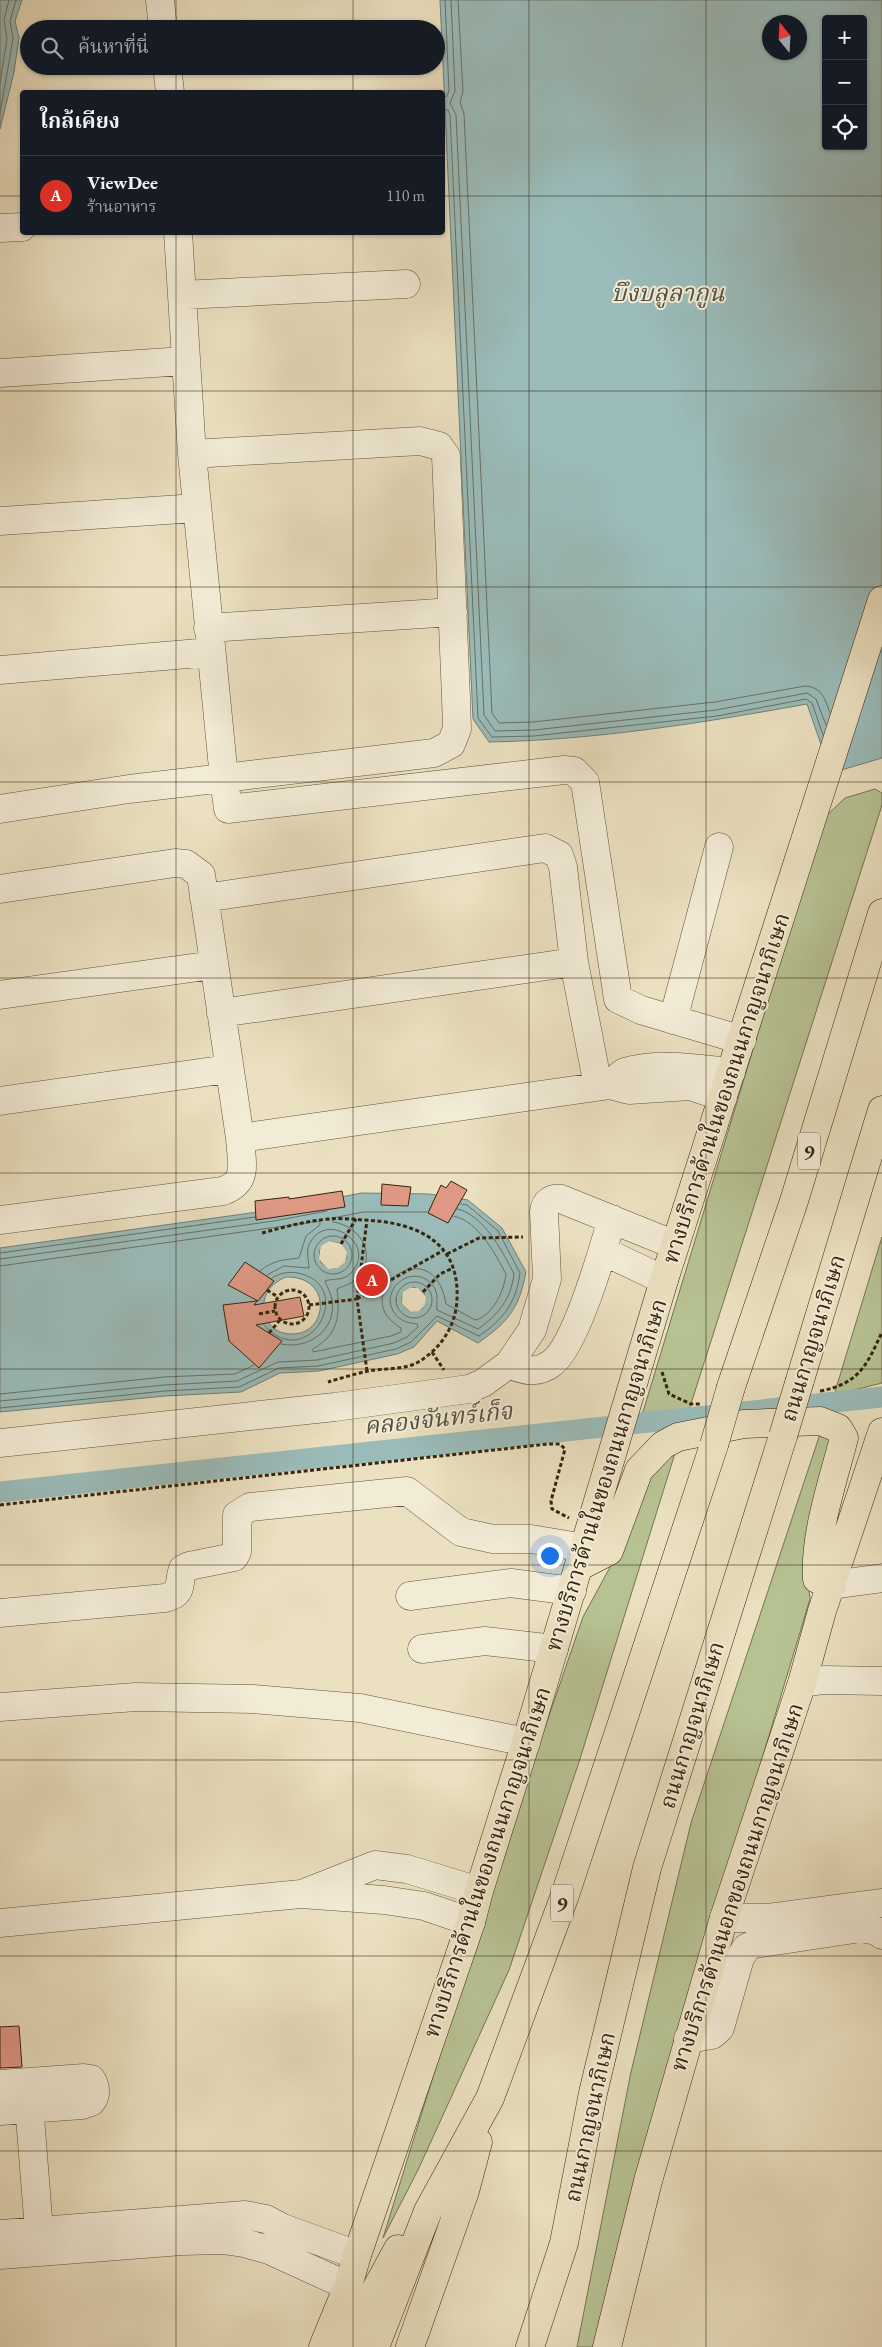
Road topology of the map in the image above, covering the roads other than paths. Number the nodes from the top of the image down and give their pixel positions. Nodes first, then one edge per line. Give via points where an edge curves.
1 (160, 0) edge
2 (162, 20) edge
3 (168, 75) edge
4 (170, 90) edge
5 (20, 227) edge
6 (0, 228) edge
7 (178, 235) edge
8 (406, 284) dead end
9 (182, 296) junction
10 (185, 361) junction
11 (0, 373) edge
12 (192, 454) junction
13 (197, 508) junction
14 (0, 521) edge
15 (882, 600) edge
16 (453, 612) junction
17 (209, 640) junction
18 (0, 670) edge
19 (224, 778) junction
20 (0, 809) edge
21 (719, 847) dead end
22 (0, 890) edge
23 (204, 898) junction
24 (882, 913) edge
25 (574, 962) junction
26 (213, 965) junction
27 (0, 995) edge
28 (221, 1013) junction
29 (673, 1020) junction
30 (742, 1040) junction
31 (228, 1069) junction
32 (727, 1085) junction
33 (604, 1086) junction
34 (0, 1101) edge
35 (882, 1110) edge
36 (240, 1138) junction
37 (612, 1219) junction
38 (0, 1220) edge
39 (676, 1245) junction
40 (603, 1251) junction
41 (664, 1280) junction
42 (509, 1364) junction
43 (882, 1434) edge
44 (0, 1443) edge
45 (579, 1568) junction
46 (882, 1578) edge
47 (832, 1585) junction
48 (410, 1596) dead end
49 (0, 1613) edge
50 (422, 1649) dead end
51 (554, 1649) junction
52 (882, 1681) edge
53 (802, 1683) junction
54 (0, 1706) edge
55 (526, 1742) junction
56 (479, 1891) junction
57 (301, 1894) junction
58 (882, 1902) edge
59 (724, 1918) junction
60 (471, 1922) junction
61 (0, 1923) edge
62 (882, 1935) edge
63 (705, 1983) junction
64 (731, 1989) junction
65 (688, 2039) junction
66 (27, 2082) junction
67 (0, 2084) edge
68 (490, 2098) junction
69 (29, 2109) junction
70 (0, 2111) edge
71 (428, 2212) junction
72 (0, 2234) edge
73 (39, 2241) junction
74 (357, 2254) junction
75 (0, 2255) edge
76 (348, 2286) junction
77 (323, 2347) edge
78 (352, 2347) edge
79 (375, 2347) edge
80 (410, 2347) edge
81 (530, 2347) edge
82 (607, 2347) edge

1 - 2 street
3 - 4 street
5 - 6 street
7 - 9 street
8 - 9 street
9 - 10 street
10 - 11 street
10 - 12 street
12 - 13 street
12 - 16 street via 420,441 439,446 446,456 448,479
13 - 14 street
13 - 17 street
15 - 30 main road, ทางบริการด้านในของถนนกาญจนาภิเษก
16 - 17 street
16 - 19 street via 457,729 451,744 434,753
17 - 18 street
17 - 19 street
19 - 20 street
19 - 29 street via 228,809 574,771 585,782 618,999
21 - 29 street
22 - 23 street via 175,863 186,864 201,875
23 - 25 street via 545,848 559,855 563,867
23 - 26 street
24 - 68 main road, 9, bridge via 794,1201 714,1445 564,1895
25 - 28 street
25 - 33 street
26 - 27 street
26 - 28 street
28 - 31 street
29 - 30 street
30 - 32 main road, ทางบริการด้านในของถนนกาญจนาภิเษก
31 - 34 street
31 - 36 street
32 - 33 street via 629,1090
32 - 39 main road, ทางบริการด้านในของถนนกาญจนาภิเษก
33 - 36 street
35 - 81 main road, ถนนกาญจนาภิเษก, bridge via 648,1868 593,2093 564,2243
36 - 38 street via 240,1181 223,1191
37 - 39 street
37 - 40 street
37 - 42 street via 561,1199 550,1201 545,1206 547,1279 532,1330
39 - 41 main road, ทางบริการด้านในของถนนกาญจนาภิเษก
40 - 41 street
40 - 42 street via 583,1308 562,1353 554,1362 538,1370 525,1371
41 - 45 main road, ทางบริการด้านในของถนนกาญจนาภิเษก
42 - 44 street via 476,1386 447,1392
43 - 47 main road, ทางบริการด้านนอกของถนนกาญจนาภิเษก
45 - 47 main road via 609,1551 639,1470 663,1445 678,1437 744,1424 820,1421 838,1428 844,1438 820,1536 816,1566 818,1579
45 - 48 street via 510,1583
45 - 49 street via 531,1540 493,1539 452,1528 407,1491 250,1507 236,1515 237,1552 234,1557 183,1569 178,1592 165,1598
45 - 51 main road, ทางบริการด้านในของถนนกาญจนาภิเษก
46 - 47 street
47 - 53 main road, ทางบริการด้านนอกของถนนกาญจนาภิเษก
50 - 51 street via 485,1641
51 - 55 main road, ทางบริการด้านในของถนนกาญจนาภิเษก
52 - 53 street
53 - 59 main road, ทางบริการด้านนอกของถนนกาญจนาภิเษก
54 - 55 street via 136,1697 263,1700 360,1708
55 - 56 main road, ทางบริการด้านในของถนนกาญจนาภิเษก
56 - 57 street via 407,1869 375,1865
56 - 60 main road, ทางบริการด้านในของถนนกาญจนาภิเษก
57 - 60 street via 424,1906
57 - 61 street
58 - 59 street via 768,1918
59 - 63 main road, ทางบริการด้านนอกของถนนกาญจนาภิเษก
60 - 74 main road, ทางบริการด้านในของถนนกาญจนาภิเษก
62 - 64 street via 861,1928 754,1944 746,1948 740,1958
63 - 64 street
63 - 65 main road, ทางบริการด้านนอกของถนนกาญจนาภิเษก
64 - 65 street via 720,2028 712,2035
65 - 82 main road, ทางบริการด้านนอกของถนนกาญจนาภิเษก via 648,2181
66 - 67 street
66 - 69 street
66 - 69 street via 91,2079 95,2093 91,2102 82,2105
68 - 71 main road, 9
68 - 80 main road via 465,2191
69 - 70 street
69 - 73 street
71 - 78 main road via 395,2253
71 - 79 main road, 9
72 - 73 street
73 - 74 street via 245,2215
73 - 75 street
73 - 76 street via 222,2240 269,2250
74 - 76 main road, ทางบริการด้านในของถนนกาญจนาภิเษก
76 - 77 main road, ทางบริการด้านในของถนนกาญจนาภิเษก

